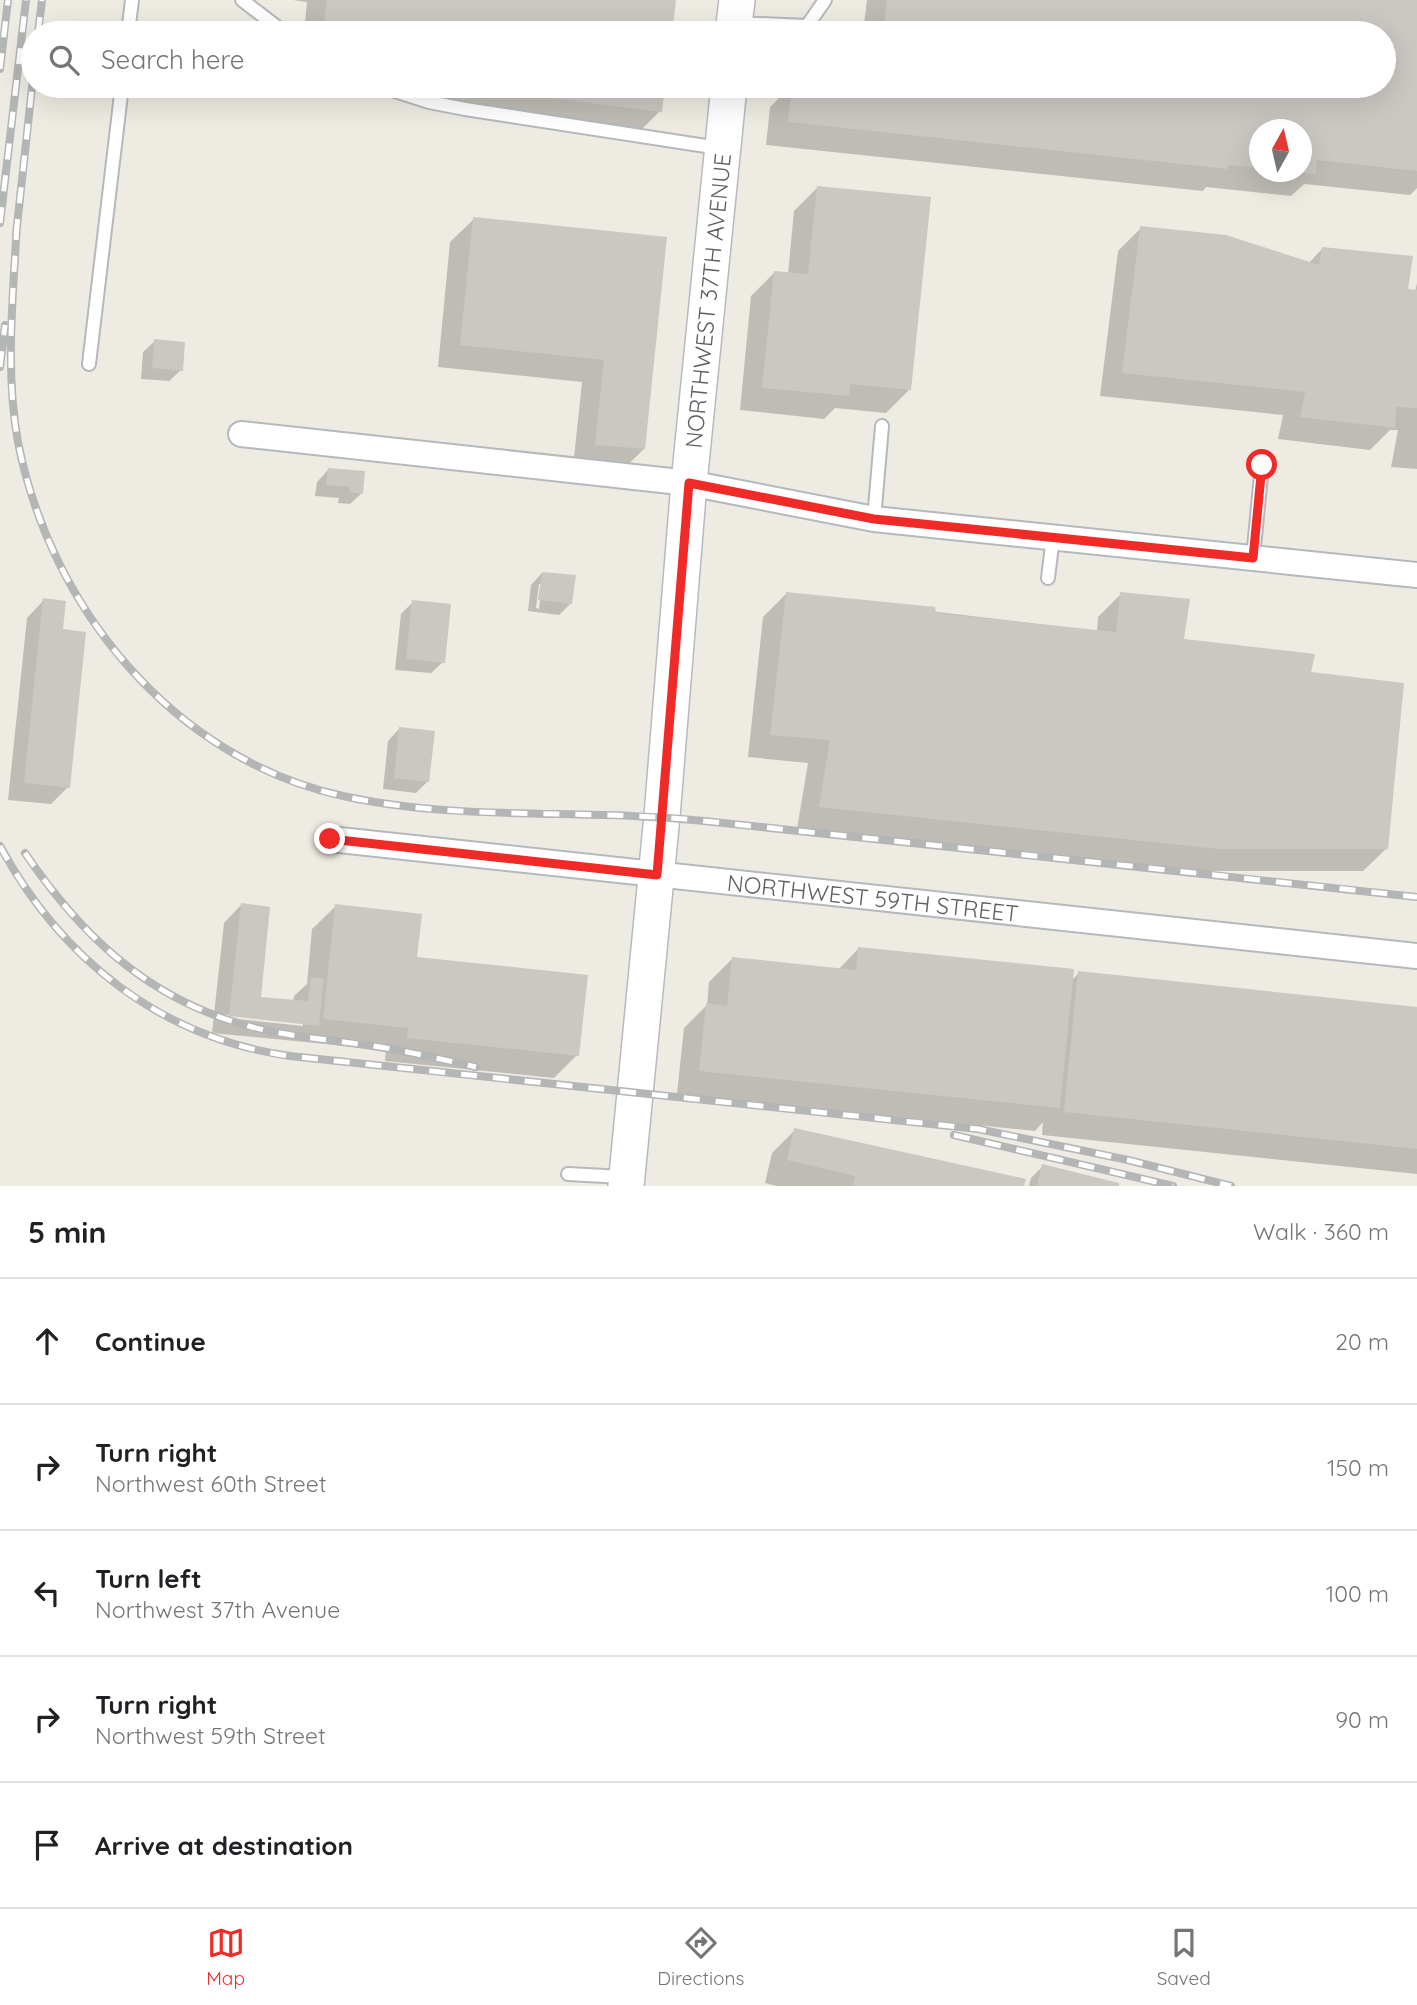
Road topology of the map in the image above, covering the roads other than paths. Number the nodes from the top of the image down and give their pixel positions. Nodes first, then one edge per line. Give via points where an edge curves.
1 (132, 0) edge
2 (243, 0) edge
3 (825, 0) edge
4 (735, 19) edge
5 (129, 21) edge
6 (270, 21) edge
7 (756, 21) edge
8 (810, 21) edge
9 (121, 98) edge
10 (416, 98) edge
11 (728, 98) edge
12 (723, 148) junction
13 (89, 365) dead end
14 (882, 426) dead end
15 (242, 434) dead end
16 (1262, 465) dead end
17 (689, 483) junction
18 (874, 519) junction
19 (1053, 537) junction
20 (1253, 558) junction
21 (1417, 575) edge
22 (1048, 578) dead end
23 (330, 839) dead end
24 (657, 875) junction
25 (1417, 956) edge
26 (568, 1174) dead end
27 (627, 1182) edge

1 - 5 lane
2 - 6 lane
3 - 8 lane
4 - 7 lane
9 - 13 lane
10 - 12 lane
11 - 12 street, NORTHWEST 37TH AVENUE
12 - 17 street, NORTHWEST 37TH AVENUE
14 - 18 lane
15 - 17 street
16 - 20 lane
17 - 18 street
17 - 24 street, NORTHWEST 37TH AVENUE
18 - 19 street
19 - 20 street
19 - 22 lane
20 - 21 street
23 - 24 street, NORTHWEST 59TH STREET
24 - 25 street, NORTHWEST 59TH STREET
24 - 27 street, NORTHWEST 37TH AVENUE
26 - 27 lane

